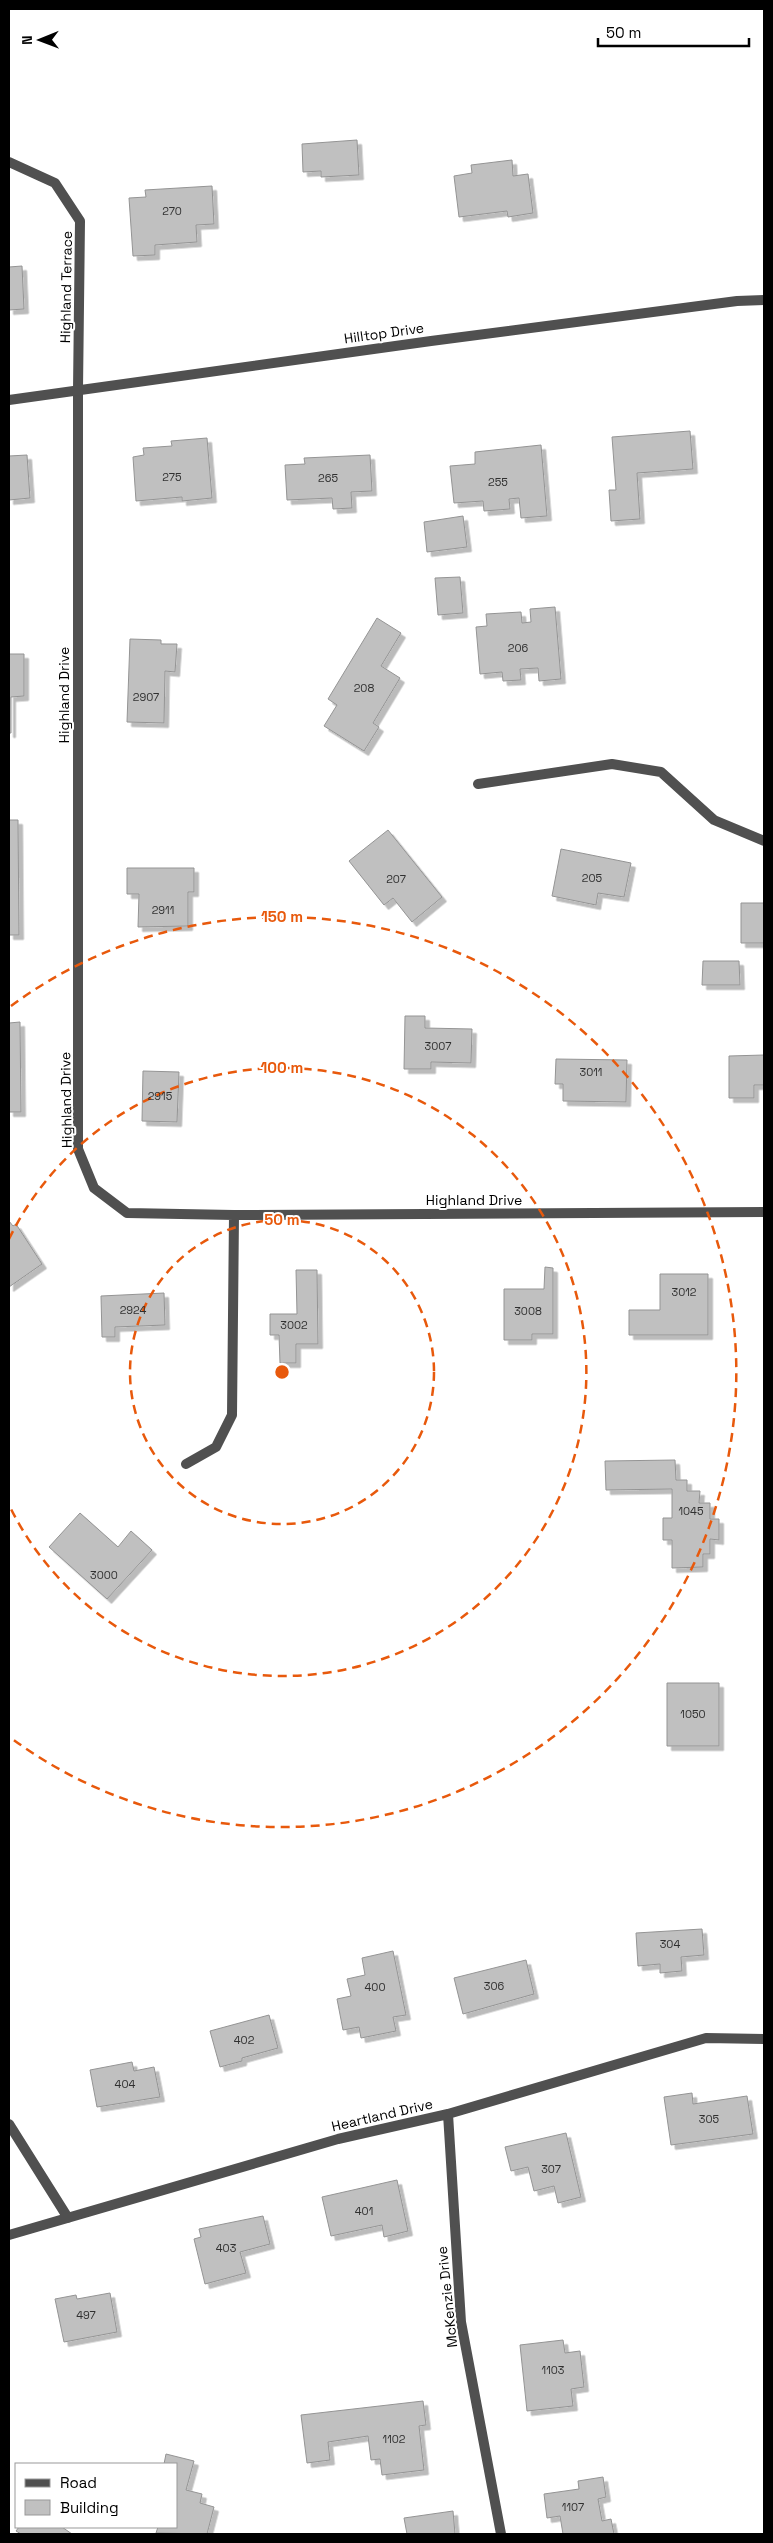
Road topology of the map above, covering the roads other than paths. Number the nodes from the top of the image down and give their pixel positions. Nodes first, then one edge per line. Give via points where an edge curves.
1 (9, 162) edge
2 (764, 300) edge
3 (78, 390) junction
4 (9, 400) edge
5 (478, 784) dead end
6 (764, 840) edge
7 (764, 1212) edge
8 (234, 1215) junction
9 (186, 1464) dead end
10 (764, 2039) edge
11 (448, 2114) junction
12 (9, 2124) edge
13 (68, 2218) junction
14 (9, 2235) edge
15 (501, 2534) edge

1 - 3 street, Highland Terrace via 55,183 80,221
2 - 3 street, Hilltop Drive via 431,340
3 - 4 street, Hilltop Drive
3 - 8 street, Highland Drive via 78,1149 94,1188 127,1213
5 - 6 street via 612,764 661,772 714,820
7 - 8 street, Highland Drive
8 - 9 street via 232,1415 216,1447
10 - 11 street, Heartland Drive via 706,2038
11 - 13 street, Heartland Drive via 338,2139
11 - 15 street, McKenzie Drive via 461,2322
12 - 13 street
13 - 14 street, Heartland Drive

